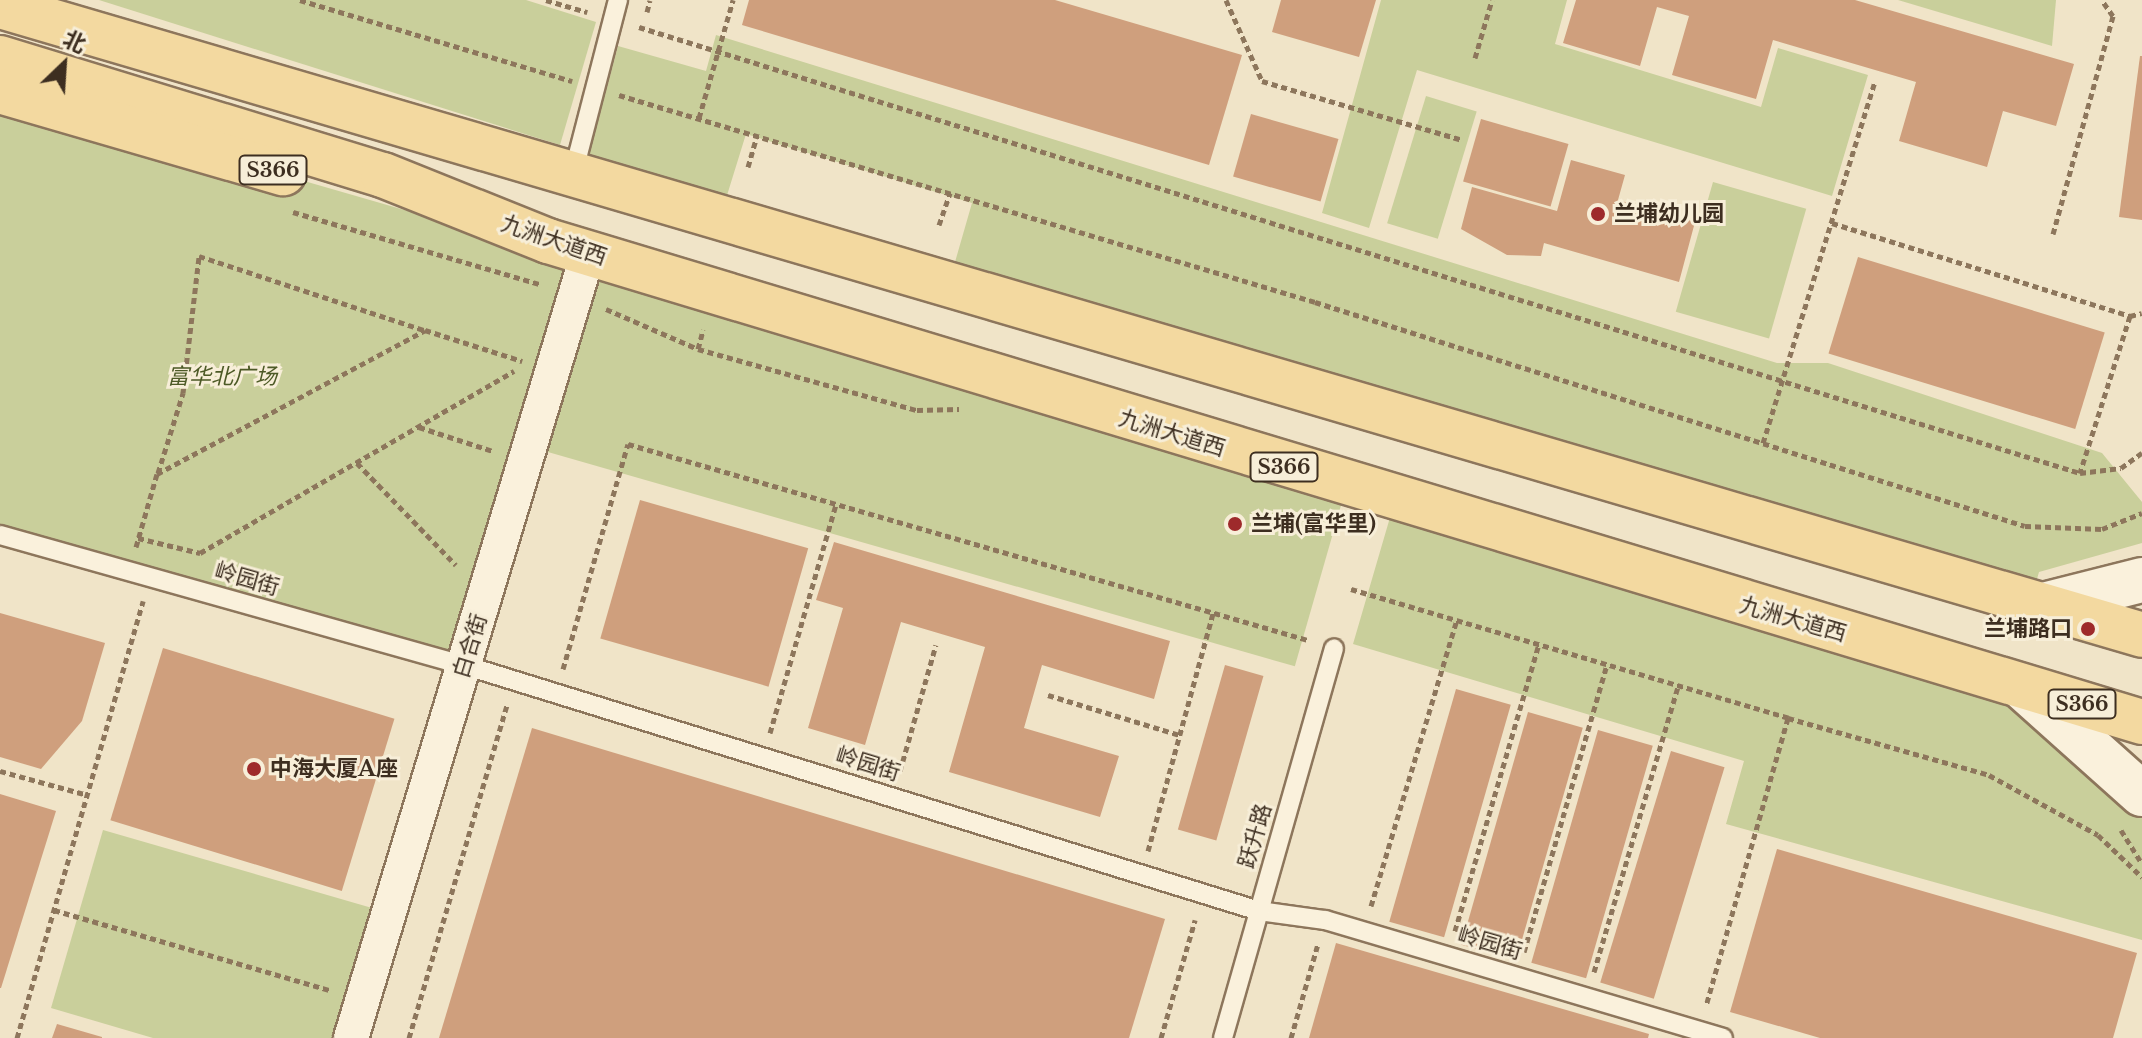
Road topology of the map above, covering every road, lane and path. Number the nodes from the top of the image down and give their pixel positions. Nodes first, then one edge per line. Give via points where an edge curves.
1 (77, 0) edge
2 (300, 0) edge
3 (546, 0) edge
4 (618, 0) edge
5 (733, 0) edge
6 (1226, 0) edge
7 (1492, 0) edge
8 (2102, 0) edge
9 (0, 6) edge
10 (613, 20) junction
11 (719, 51) junction
12 (0, 58) edge
13 (1475, 58) dead end
14 (1875, 82) dead end
15 (596, 88) junction
16 (0, 91) edge
17 (699, 119) junction
18 (757, 136) junction
19 (1462, 140) dead end
20 (748, 167) dead end
21 (574, 170) junction
22 (950, 193) junction
23 (1832, 223) junction
24 (939, 225) dead end
25 (2053, 234) dead end
26 (568, 247) junction
27 (2142, 313) edge
28 (2130, 316) junction
29 (704, 325) dead end
30 (425, 330) junction
31 (698, 349) dead end
32 (1783, 380) junction
33 (902, 395) dead end
34 (899, 405) dead end
35 (418, 427) junction
36 (1763, 443) junction
37 (2142, 453) edge
38 (526, 461) junction
39 (357, 463) junction
40 (2080, 473) junction
41 (157, 474) junction
42 (836, 504) junction
43 (2142, 513) edge
44 (0, 535) edge
45 (138, 538) junction
46 (128, 571) junction
47 (150, 577) junction
48 (2142, 580) edge
49 (1351, 589) dead end
50 (485, 595) junction
51 (2043, 605) junction
52 (1213, 613) junction
53 (1457, 620) junction
54 (2142, 635) edge
55 (1539, 644) junction
56 (936, 645) dead end
57 (1334, 648) joint
58 (464, 665) junction
59 (1607, 665) junction
60 (514, 680) junction
61 (1678, 686) junction
62 (2021, 686) junction
63 (556, 693) junction
64 (1048, 695) dead end
65 (1788, 718) junction
66 (2142, 722) edge
67 (1180, 735) junction
68 (763, 757) junction
69 (0, 771) edge
70 (2142, 794) edge
71 (88, 795) junction
72 (893, 797) junction
73 (1142, 874) junction
74 (2142, 877) edge
75 (1202, 893) junction
76 (54, 910) junction
77 (1259, 911) junction
78 (1325, 920) junction
79 (1364, 931) junction
80 (1448, 956) junction
81 (1517, 976) junction
82 (1586, 997) junction
83 (363, 999) junction
84 (1698, 1031) junction
85 (17, 1038) edge
86 (351, 1038) edge
87 (409, 1038) edge
88 (1161, 1038) edge
89 (1223, 1038) edge
90 (1291, 1038) edge
91 (1723, 1038) edge

1 - 21 main road via 405,104
2 - 15 path
3 - 10 path
4 - 10 lane
5 - 11 path
6 - 19 path via 1262,81
7 - 13 path
8 - 25 path via 2113,16
9 - 21 main road via 397,126
10 - 11 path
10 - 15 lane
11 - 17 path
11 - 32 path
12 - 26 main road, 九洲大道西 via 383,175
14 - 23 path
15 - 17 path
15 - 21 lane
16 - 26 main road, S366
17 - 18 path
18 - 20 path
18 - 22 path
21 - 51 main road
22 - 24 path
22 - 36 path
23 - 28 path
23 - 32 path
26 - 38 street, 白合街
26 - 62 main road, 九洲大道西 / S366
27 - 28 path
28 - 40 path
29 - 31 path
30 - 35 path via 529,363
30 - 41 path
30 - 41 path via 199,256 183,393
32 - 36 path
32 - 40 path
33 - 34 path
35 - 38 path
35 - 39 path
36 - 43 path via 2025,526 2102,529
37 - 40 path via 2121,468
38 - 50 street, 白合街
39 - 45 path via 200,553
39 - 50 path
41 - 45 path
42 - 52 path
42 - 63 path via 628,444
42 - 68 path
44 - 46 lane, 岭园街
45 - 46 path
46 - 47 lane, 岭园街
47 - 58 lane, 岭园街
47 - 71 path
48 - 51 main road
49 - 53 path
50 - 58 street, 白合街
51 - 54 main road
52 - 57 path
52 - 67 path
53 - 55 path
53 - 79 path
55 - 59 path
55 - 80 path
56 - 72 path
57 - 77 lane, 跃升路
58 - 60 lane, 岭园街
58 - 83 street, 白合街
59 - 61 path
59 - 81 path
60 - 63 lane, 岭园街
60 - 87 path
61 - 65 path
61 - 82 path
62 - 66 main road, 九洲大道西 / S366
62 - 70 main road
63 - 68 lane, 岭园街
64 - 67 path
65 - 74 path via 1989,775 2089,829
65 - 84 path
67 - 73 path
68 - 72 lane, 岭园街
69 - 71 path
71 - 76 path
72 - 73 lane, 岭园街
73 - 75 lane, 岭园街
75 - 77 lane, 岭园街
75 - 88 path
76 - 83 path
76 - 85 path
77 - 78 lane, 岭园街
77 - 89 lane, 跃升路
78 - 79 lane, 岭园街
78 - 90 path
79 - 80 lane, 岭园街
80 - 81 lane, 岭园街
81 - 82 lane, 岭园街
82 - 84 lane, 岭园街
83 - 86 street, 白合街
84 - 91 lane, 岭园街

